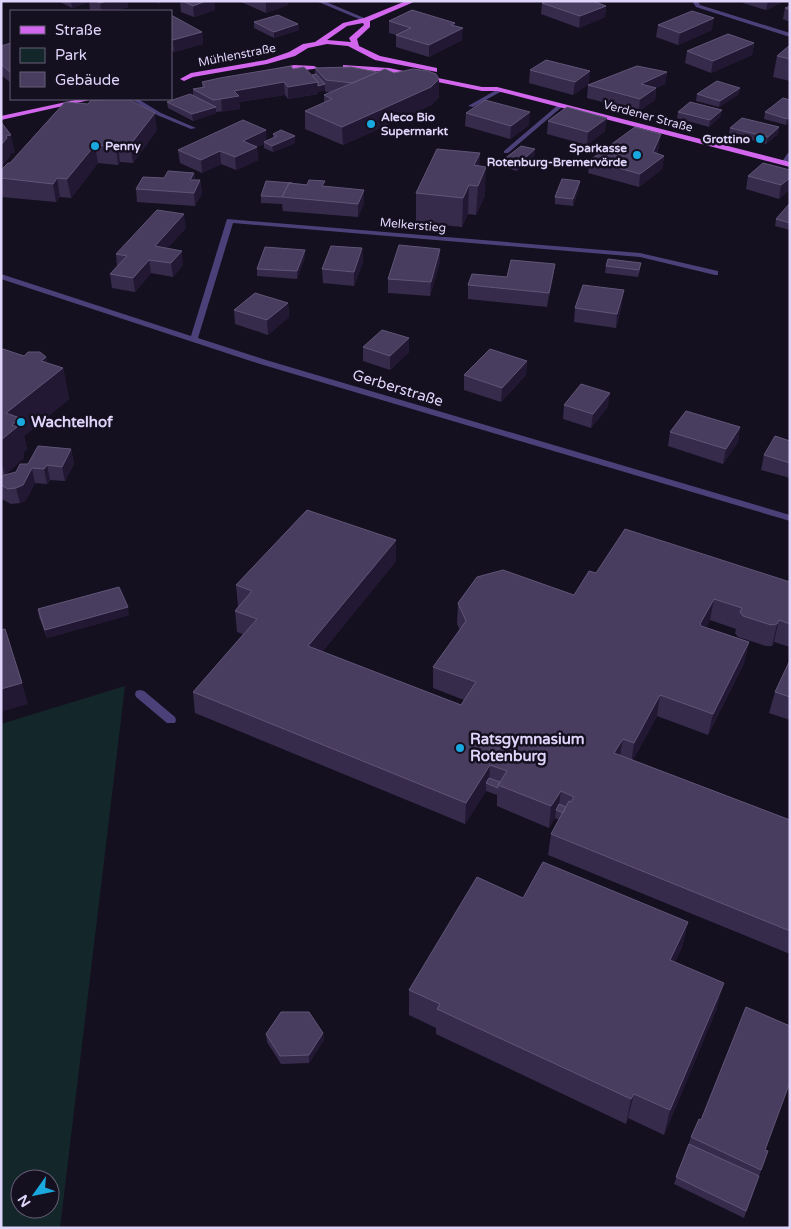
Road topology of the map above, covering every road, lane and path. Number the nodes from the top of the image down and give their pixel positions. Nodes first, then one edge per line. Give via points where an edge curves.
1 (319, 1) edge
2 (413, 1) edge
3 (695, 1) edge
4 (366, 20) junction
5 (790, 35) edge
6 (319, 42) junction
7 (359, 49) junction
8 (295, 53) junction
9 (314, 68) junction
10 (322, 69) edge
11 (266, 72) edge
12 (252, 74) edge
13 (500, 90) junction
14 (85, 100) edge
15 (136, 100) edge
16 (471, 106) dead end
17 (560, 106) junction
18 (1, 118) edge
19 (193, 128) dead end
20 (506, 152) dead end
21 (790, 154) edge
22 (787, 164) edge
23 (715, 273) dead end
24 (1, 276) edge
25 (194, 338) junction
26 (790, 518) edge
27 (140, 694) dead end
28 (172, 720) dead end

1 - 4 street
2 - 4 main road
3 - 5 street via 698,6
4 - 6 main road via 345,24
4 - 7 main road via 368,26 353,38
6 - 7 main road, Verdener Straße via 340,42
6 - 8 main road, Mühlenstraße via 302,47
7 - 13 main road, Verdener Straße via 385,60 469,79
7 - 13 main road, Verdener Straße via 363,54 361,60 342,68 376,68
8 - 9 main road via 297,61
8 - 12 main road, Mühlenstraße via 272,61 180,80
9 - 10 main road, Mühlenstraße
9 - 11 main road, Mühlenstraße via 294,67
13 - 16 street
13 - 17 main road, Verdener Straße
14 - 18 main road
15 - 19 street
17 - 20 street
17 - 22 main road, Verdener Straße
21 - 22 street
23 - 25 street, Melkerstieg via 640,255 230,221
24 - 25 street, Gerberstraße
25 - 26 street, Gerberstraße via 263,362
27 - 28 street

